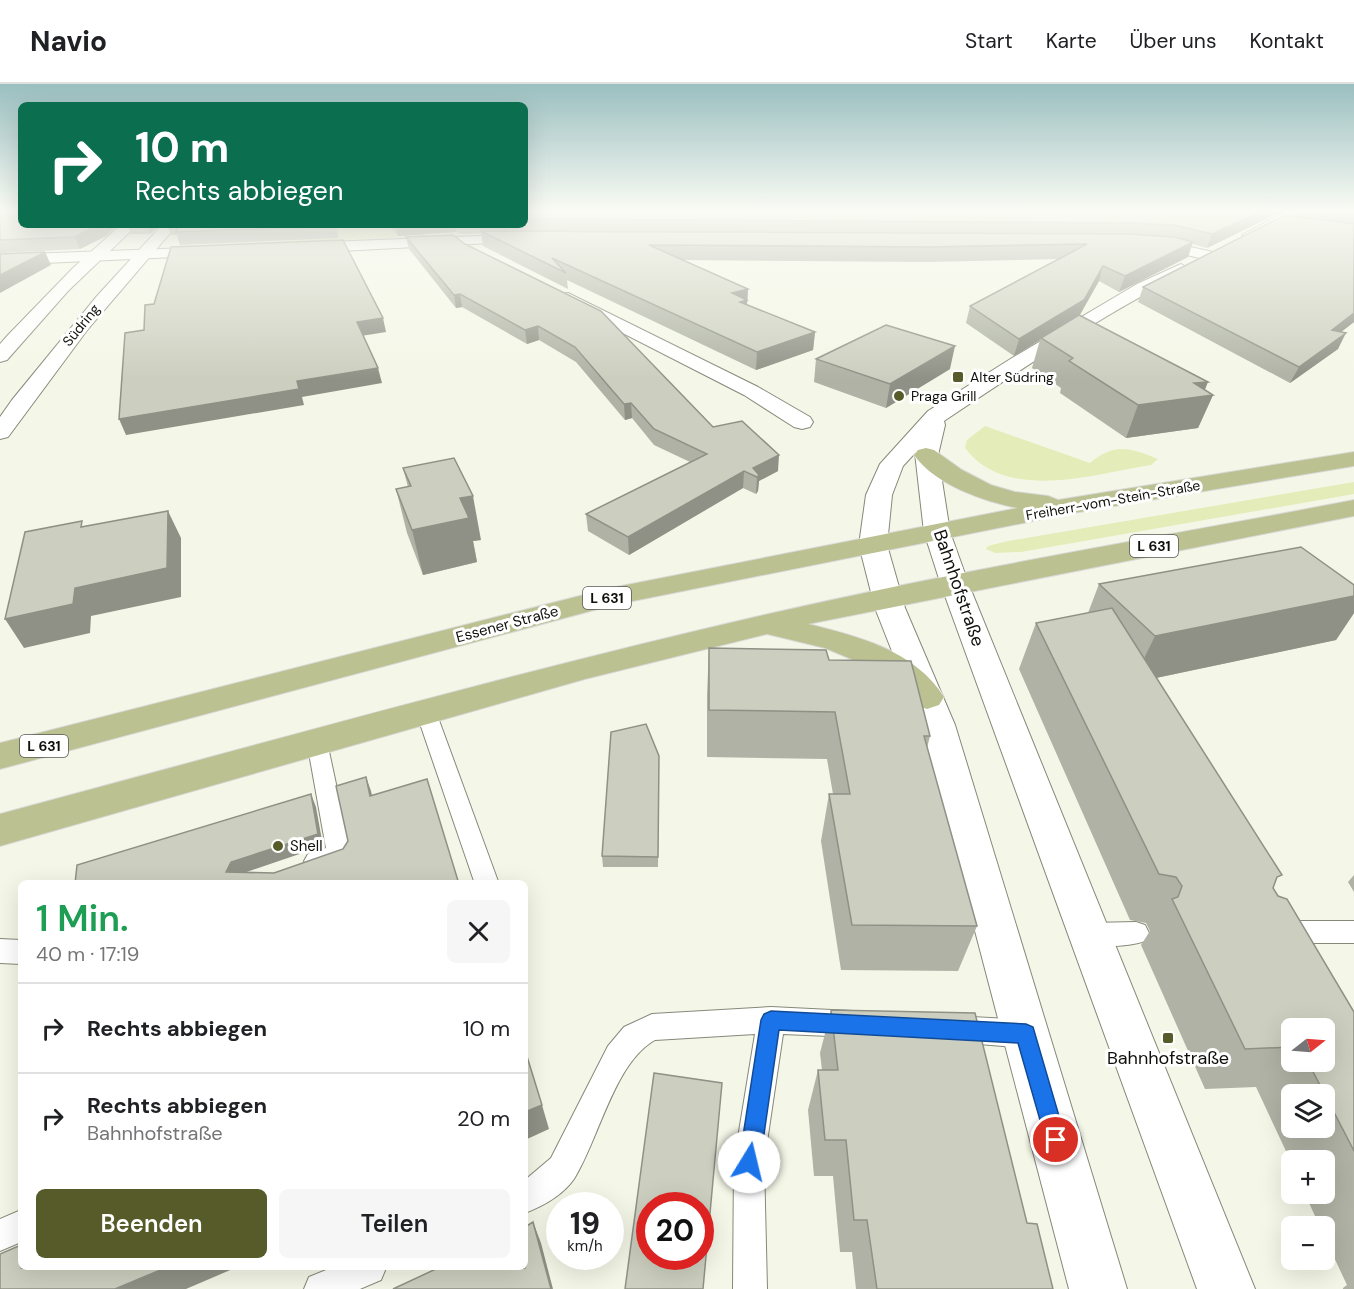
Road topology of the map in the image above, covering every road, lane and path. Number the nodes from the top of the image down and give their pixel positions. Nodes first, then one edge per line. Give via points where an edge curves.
1 (82, 267) edge
2 (130, 267) edge
3 (1184, 267) edge
4 (547, 288) edge
5 (0, 356) edge
6 (936, 416) junction
7 (802, 422) dead end
8 (0, 432) edge
9 (926, 455) junction
10 (1354, 459) edge
11 (1073, 505) junction
12 (1354, 508) edge
13 (937, 532) junction
14 (873, 545) junction
15 (955, 585) junction
16 (889, 603) junction
17 (767, 624) junction
18 (927, 697) junction
19 (426, 712) junction
20 (0, 732) edge
21 (88, 735) junction
22 (317, 742) junction
23 (0, 756) edge
24 (0, 830) edge
25 (299, 867) edge
26 (486, 880) edge
27 (1263, 932) edge
28 (1354, 932) edge
29 (1136, 933) dead end
30 (1090, 934) junction
31 (0, 951) edge
32 (18, 952) edge
33 (771, 1020) junction
34 (874, 1025) edge
35 (932, 1027) edge
36 (1026, 1034) junction
37 (528, 1196) edge
38 (18, 1227) edge
39 (0, 1234) edge
40 (364, 1270) edge
41 (321, 1289) edge
42 (750, 1289) edge
43 (1098, 1289) edge
44 (1226, 1289) edge

1 - 5 street
2 - 8 street, Südring via 78,327
3 - 6 street via 1019,362
4 - 7 street via 751,391
6 - 9 street
6 - 14 street via 892,464 879,495
9 - 11 main road via 951,476 983,491 1024,503
9 - 13 street, Bahnhofstraße
10 - 11 main road, Freiherr-vom-Stein-Straße / L 631
11 - 13 main road, Freiherr-vom-Stein-Straße / L 631
12 - 15 main road, L 631
13 - 14 main road, Freiherr-vom-Stein-Straße / L 631
13 - 15 street, Bahnhofstraße
14 - 16 street
14 - 21 main road, Essener Straße / L 631 via 611,597
15 - 16 main road, L 631
15 - 30 street, Bahnhofstraße
16 - 17 main road, L 631
16 - 18 street
17 - 18 main road via 835,641 893,664
17 - 19 main road, L 631
18 - 36 street
19 - 22 main road, L 631
19 - 26 lane
20 - 21 main road
21 - 23 main road, Essener Straße / L 631
22 - 24 main road, L 631
22 - 25 lane via 339,854
27 - 28 lane
29 - 30 lane
30 - 44 street, Bahnhofstraße
31 - 32 lane
33 - 34 lane
33 - 37 lane via 652,1028 634,1036 618,1056 562,1169
33 - 42 lane via 749,1162
35 - 36 lane
36 - 43 street
38 - 39 lane
40 - 41 lane

